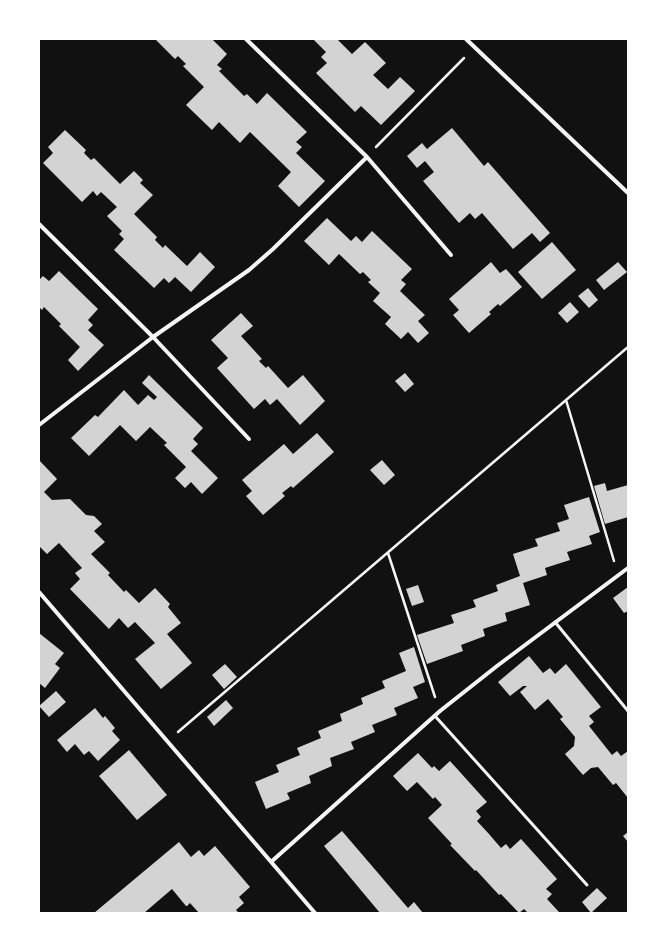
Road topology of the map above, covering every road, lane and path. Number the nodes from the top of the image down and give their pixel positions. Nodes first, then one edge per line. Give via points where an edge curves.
1 (246, 39) edge
2 (466, 39) edge
3 (474, 48) junction
4 (366, 157) junction
5 (628, 193) edge
6 (39, 224) edge
7 (451, 255) dead end
8 (154, 336) junction
9 (628, 347) edge
10 (566, 400) junction
11 (39, 425) edge
12 (249, 440) dead end
13 (388, 553) junction
14 (628, 568) edge
15 (618, 575) junction
16 (39, 592) edge
17 (555, 622) junction
18 (440, 711) junction
19 (628, 711) edge
20 (435, 716) junction
21 (168, 741) junction
22 (271, 862) junction
23 (587, 885) dead end
24 (315, 913) edge

1 - 4 street
2 - 3 street
3 - 4 path
3 - 5 street
4 - 7 street
4 - 8 street via 249,270
6 - 8 street
8 - 11 street
8 - 12 street
9 - 10 path
10 - 13 path
10 - 15 path
13 - 18 path
13 - 21 path
14 - 15 street
15 - 17 street
16 - 21 street
17 - 18 street
17 - 19 lane
18 - 20 street
20 - 22 street
20 - 23 lane
21 - 22 street
22 - 24 street

